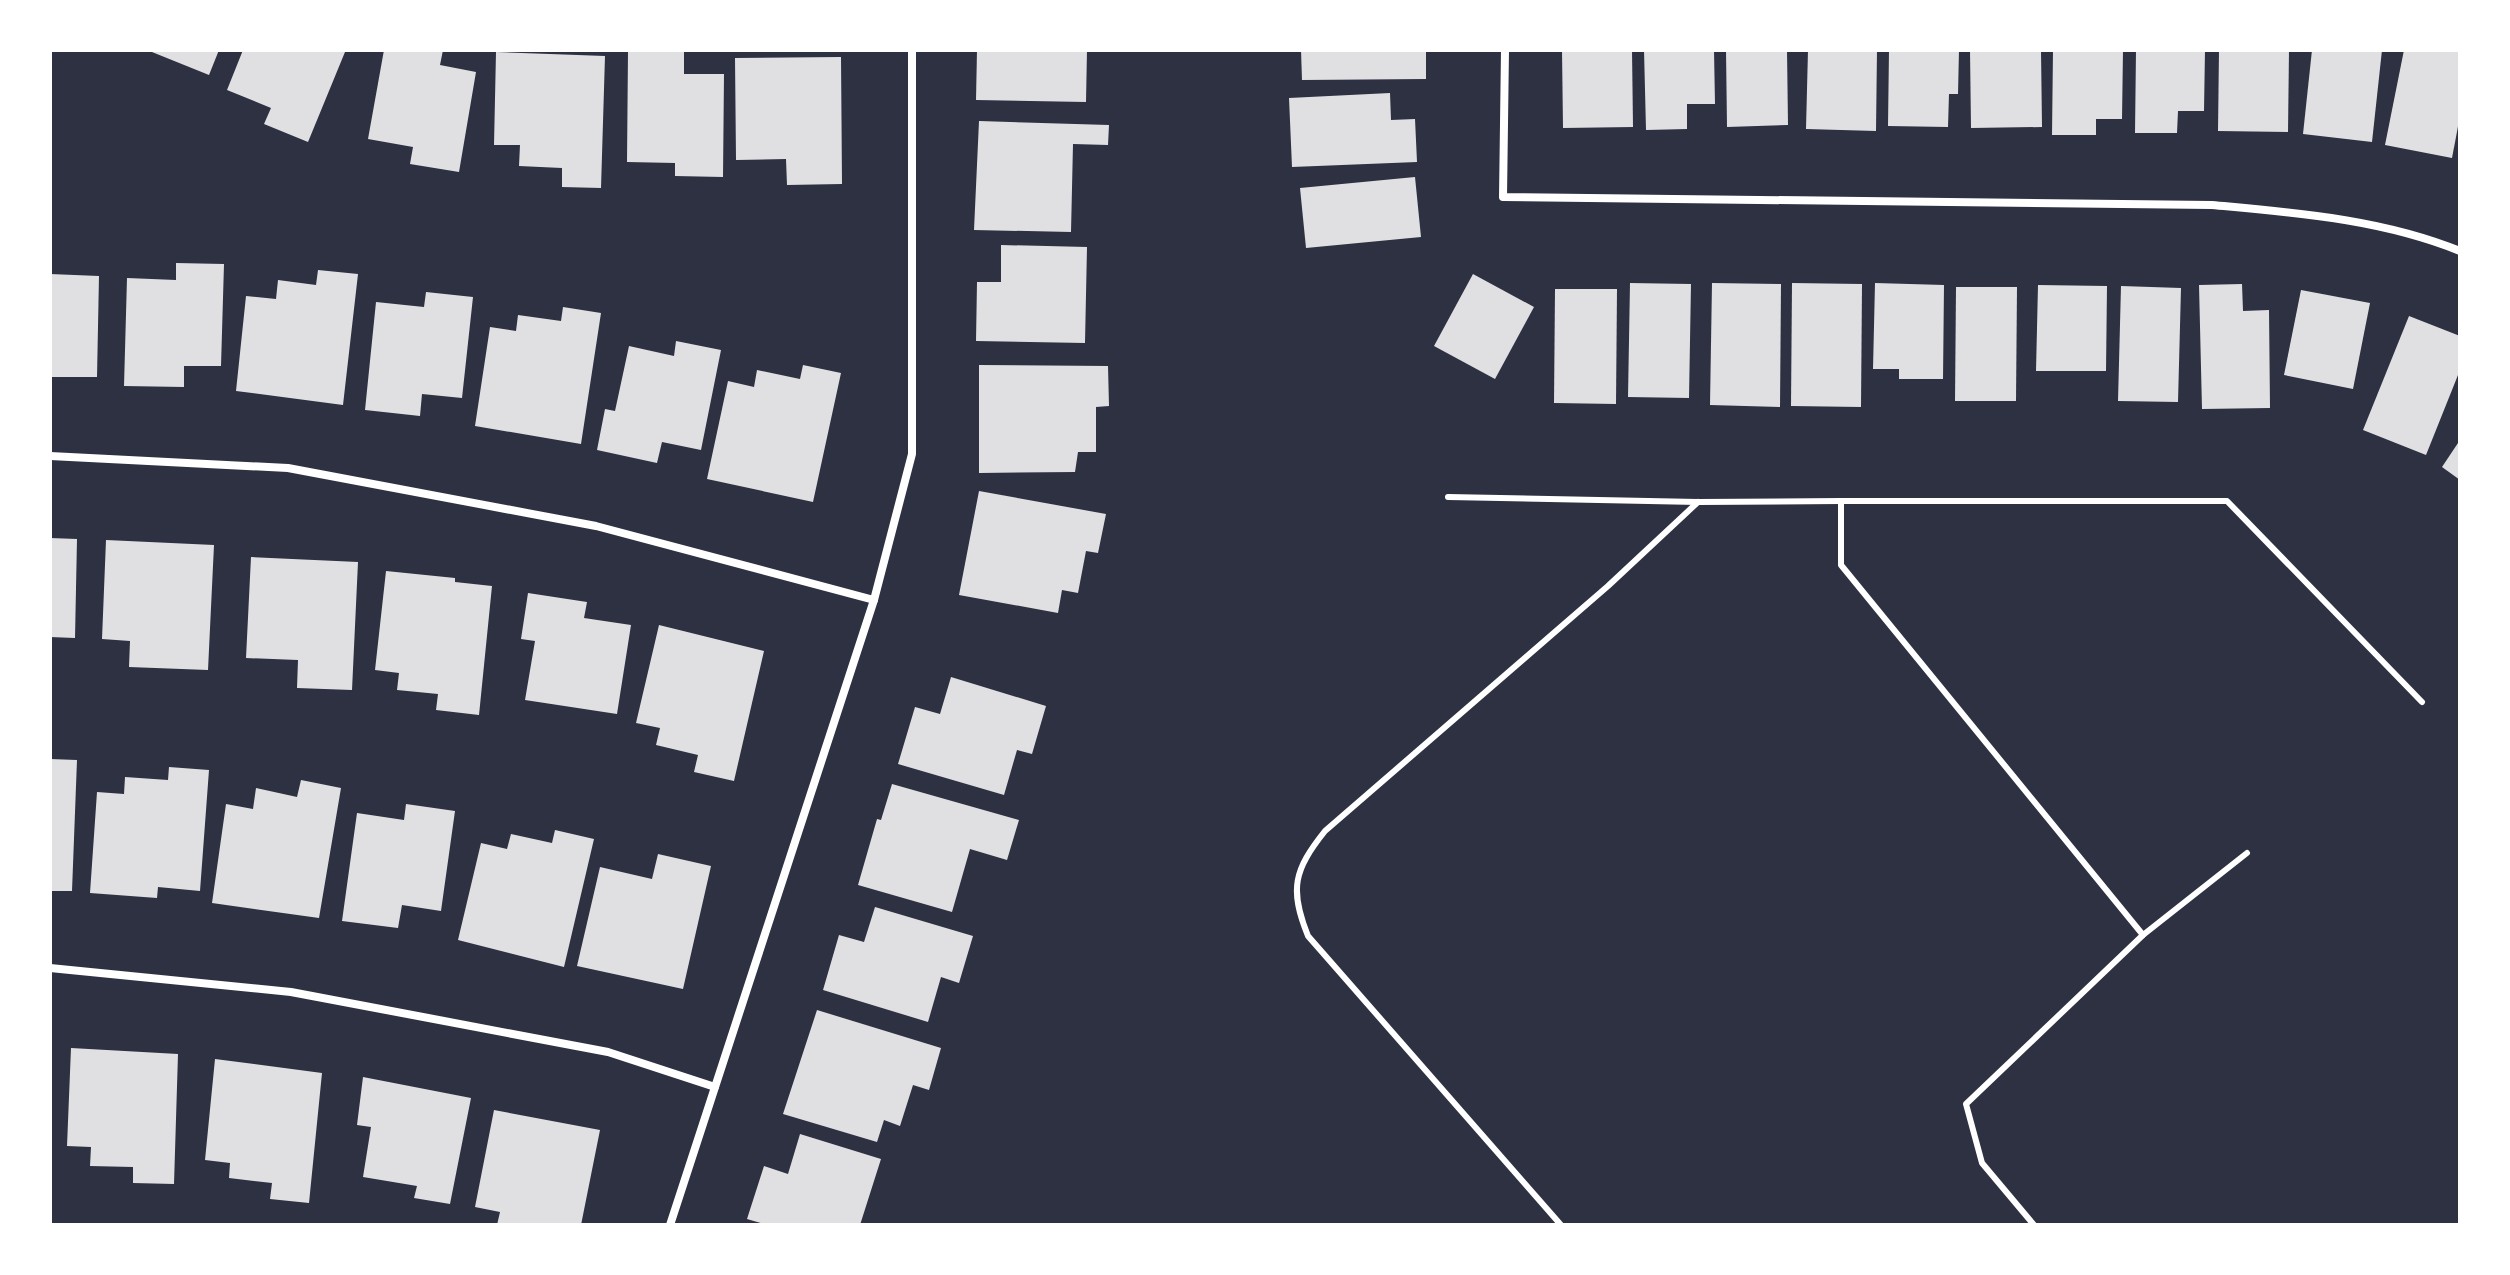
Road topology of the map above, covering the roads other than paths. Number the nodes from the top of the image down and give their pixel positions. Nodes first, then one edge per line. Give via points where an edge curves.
1 (912, 50) edge
2 (1505, 50) edge
3 (2460, 251) edge
4 (50, 456) edge
5 (1448, 497) dead end
6 (1841, 501) junction
7 (1698, 502) junction
8 (874, 600) junction
9 (2422, 702) dead end
10 (2247, 853) dead end
11 (2143, 935) junction
12 (50, 968) edge
13 (715, 1087) junction
14 (670, 1225) edge
15 (1561, 1225) edge
16 (2034, 1225) edge

1 - 8 street via 912,454
2 - 3 street via 1503,197 2212,205 2376,224
4 - 8 street via 288,468 596,526
5 - 7 lane
6 - 7 lane
6 - 9 lane via 2227,501
6 - 11 lane via 1841,565
7 - 15 lane via 1325,831 1304,858 1296,889 1308,936
8 - 13 street
10 - 11 lane
11 - 16 lane via 1966,1104 1982,1163
12 - 13 street via 291,992 608,1052
13 - 14 street

